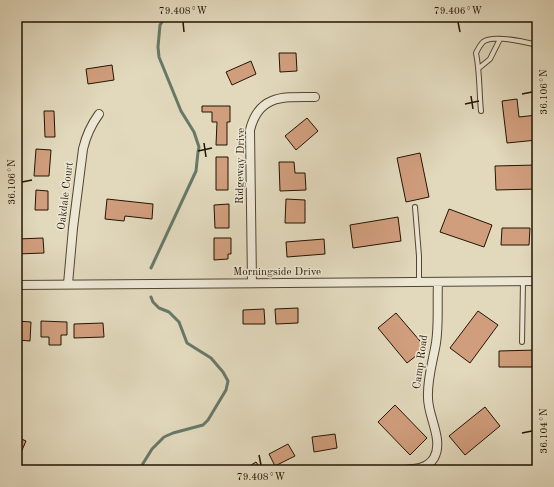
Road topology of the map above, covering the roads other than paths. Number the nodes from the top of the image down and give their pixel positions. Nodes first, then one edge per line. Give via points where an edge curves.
1 (500, 39) junction
2 (537, 45) edge
3 (479, 68) junction
4 (315, 97) dead end
5 (481, 111) dead end
6 (99, 114) dead end
7 (415, 207) dead end
8 (523, 281) junction
9 (537, 281) edge
10 (419, 282) junction
11 (438, 282) junction
12 (252, 283) junction
13 (68, 284) junction
14 (17, 285) edge
15 (522, 342) dead end
16 (404, 470) edge

1 - 2 lane via 513,39
1 - 3 lane via 490,60
1 - 3 lane via 484,41 479,46 476,53
3 - 5 lane
4 - 12 street, Ridgeway Drive via 286,97 271,101 256,113 252,121
6 - 13 street, Oakdale Court via 91,125 83,149
7 - 10 lane
8 - 9 street, Morningside Drive
8 - 11 street, Morningside Drive
8 - 15 lane
10 - 11 street, Morningside Drive
10 - 12 street, Morningside Drive
11 - 16 street, Camp Road via 436,341 428,398 437,444 436,451 426,466
12 - 13 street, Morningside Drive
13 - 14 street, Morningside Drive

